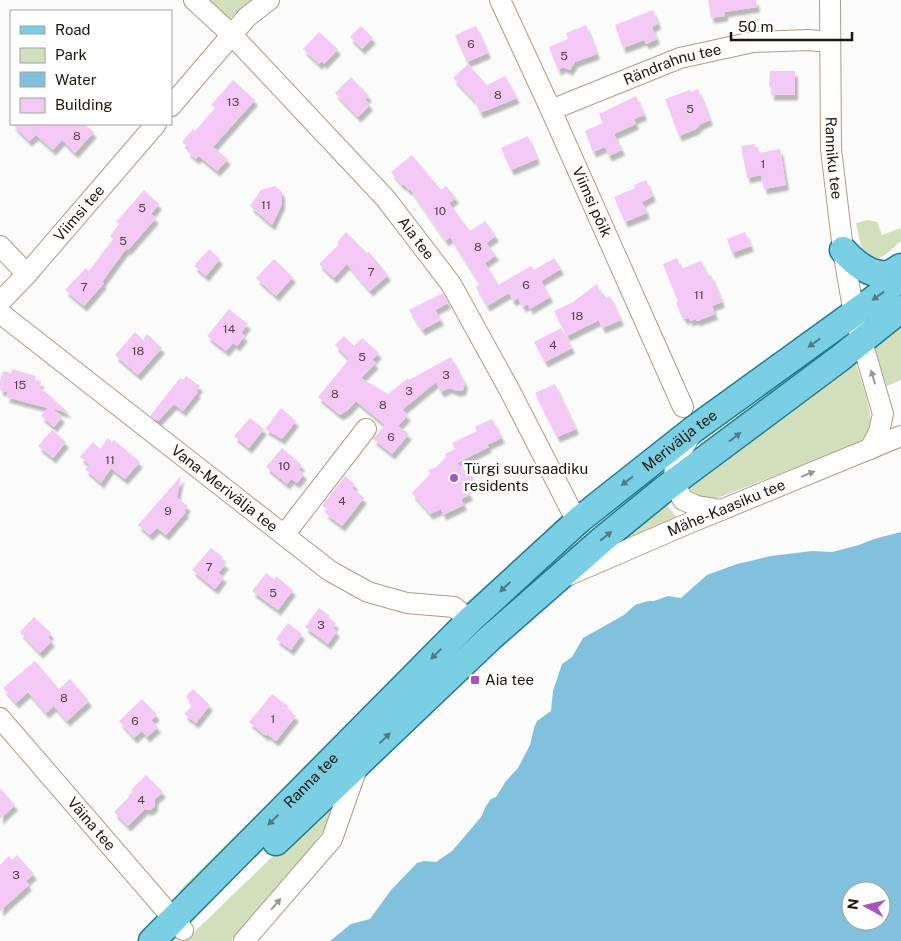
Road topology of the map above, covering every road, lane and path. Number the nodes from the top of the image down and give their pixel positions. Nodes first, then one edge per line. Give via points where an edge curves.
1 (194, 0) edge
2 (269, 0) edge
3 (500, 0) edge
4 (830, 0) edge
5 (249, 8) edge
6 (232, 35) junction
7 (830, 42) junction
8 (172, 105) edge
9 (551, 110) junction
10 (155, 125) edge
11 (0, 246) edge
12 (842, 250) junction
13 (901, 267) edge
14 (27, 274) junction
15 (901, 277) edge
16 (0, 302) edge
17 (901, 309) edge
18 (0, 313) edge
19 (854, 314) junction
20 (862, 340) junction
21 (884, 414) junction
22 (688, 418) junction
23 (901, 424) edge
24 (366, 428) dead end
25 (901, 436) edge
26 (870, 449) junction
27 (674, 483) junction
28 (721, 510) junction
29 (579, 520) junction
30 (284, 534) junction
31 (554, 581) junction
32 (470, 620) junction
33 (490, 638) joint
34 (0, 718) edge
35 (358, 765) junction
36 (177, 930) edge
37 (152, 941) edge
38 (244, 941) edge

1 - 6 street, Aia tee
2 - 5 street
3 - 9 street, Viimsi põik
4 - 7 street, Ranniku tee
5 - 6 street
6 - 8 street
6 - 29 street, Aia tee via 386,199 451,284
7 - 9 street, Rändrahnu tee via 753,42 680,58
7 - 12 street, Ranniku tee via 831,148
9 - 22 street, Viimsi põik
10 - 14 street, Viimsi tee
11 - 14 street
12 - 13 main road via 871,272 888,274
12 - 19 street, Ranniku tee
14 - 16 street, Viimsi tee
15 -> 19 main road, Merivälja tee
17 - 20 main road, Merivälja tee
18 - 30 street, Vana-Merivälja tee
19 - 20 street, Ranniku tee
19 -> 22 main road, Merivälja tee
21 -> 20 street, Ranniku tee
27 -> 20 main road, Merivälja tee
21 - 23 street
21 - 26 street
22 - 27 street via 675,462
22 -> 29 main road, Merivälja tee
24 - 30 street
25 - 26 street, Mähe-Kaasiku tee
28 -> 26 street, Mähe-Kaasiku tee
27 - 28 street via 683,500
31 -> 27 main road, Merivälja tee
28 - 31 street, Mähe-Kaasiku tee
29 -> 32 main road, Merivälja tee
30 - 32 street, Vana-Merivälja tee via 330,571 368,592 407,603 454,607
31 - 33 main road, Merivälja tee
32 -> 36 main road, Ranna tee
35 -> 33 main road, Ranna tee
34 - 36 street, Väina tee
35 - 36 main road, Ranna tee
38 -> 35 street via 332,839
36 - 37 main road, Ranna tee

